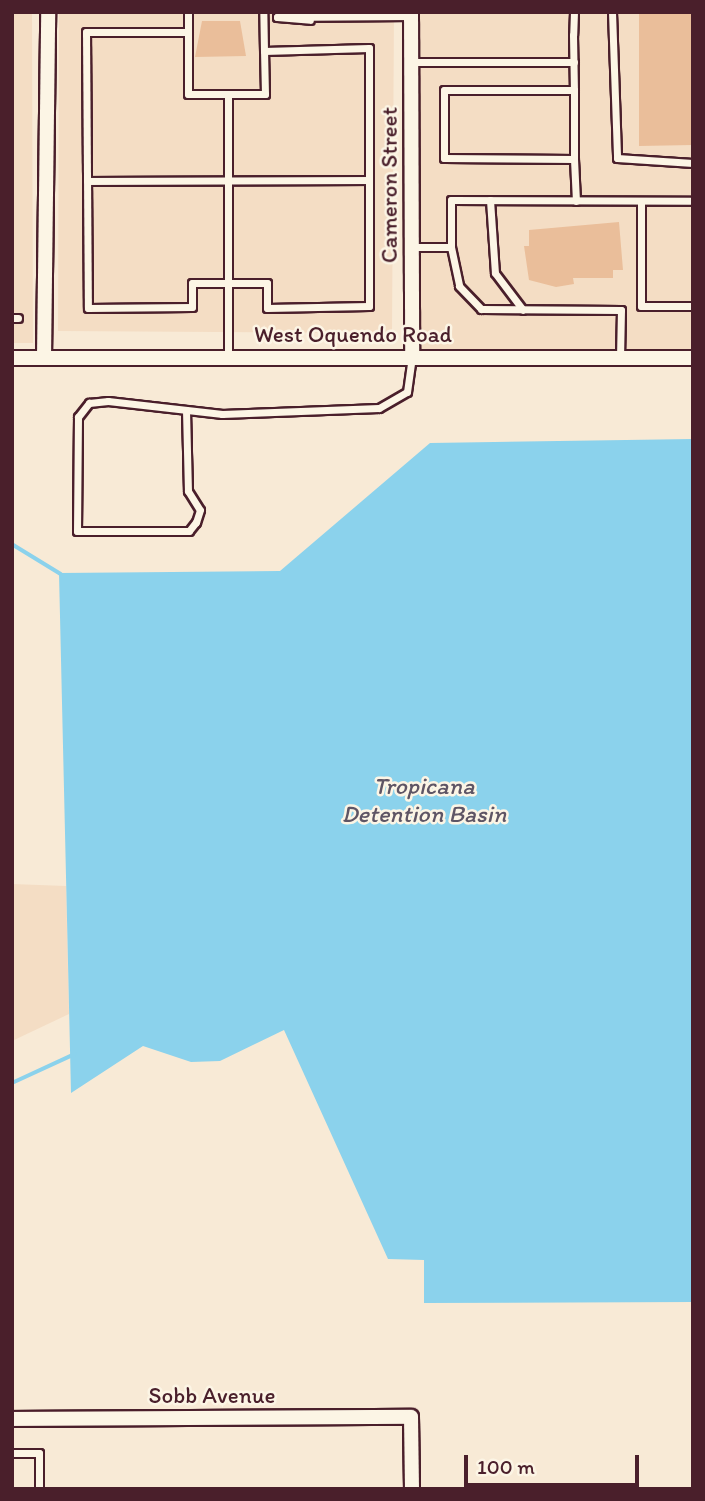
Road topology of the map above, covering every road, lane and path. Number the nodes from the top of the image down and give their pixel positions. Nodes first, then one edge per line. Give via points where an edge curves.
1 (48, 12) edge
2 (188, 12) edge
3 (263, 12) edge
4 (574, 12) edge
5 (612, 12) edge
6 (411, 14) edge
7 (312, 18) dead end
8 (188, 32) junction
9 (264, 51) junction
10 (412, 62) junction
11 (574, 62) junction
12 (574, 90) junction
13 (228, 94) junction
14 (574, 159) junction
15 (693, 163) edge
16 (369, 180) junction
17 (87, 181) junction
18 (228, 181) junction
19 (490, 200) junction
20 (576, 201) junction
21 (640, 201) junction
22 (693, 201) edge
23 (412, 247) junction
24 (451, 247) junction
25 (229, 283) junction
26 (693, 306) edge
27 (523, 310) junction
28 (228, 357) junction
29 (412, 357) junction
30 (620, 357) junction
31 (12, 358) edge
32 (44, 358) junction
33 (693, 358) edge
34 (186, 410) junction
35 (12, 1419) edge
36 (12, 1453) edge
37 (39, 1489) edge
38 (412, 1489) edge

1 - 32 street
2 - 8 lane
3 - 9 lane
4 - 11 lane
5 - 15 lane via 617,158
6 - 7 lane
6 - 10 street, Cameron Street
8 - 13 lane via 188,94
8 - 17 lane via 86,32
9 - 13 lane via 265,94
9 - 16 lane via 369,48
10 - 11 lane
10 - 23 street, Cameron Street
11 - 12 lane
12 - 14 lane
12 - 14 lane via 444,90 444,159
13 - 18 lane
14 - 20 lane
16 - 18 lane
16 - 25 lane via 369,306 267,308 267,283
17 - 18 lane
17 - 25 lane via 88,308 192,307 192,283
18 - 25 lane
19 - 20 lane
19 - 24 lane via 451,200
19 - 27 lane via 495,273
20 - 21 lane
21 - 22 lane
21 - 26 lane via 641,306
23 - 24 lane
23 - 29 street, Cameron Street
24 - 27 lane via 459,286 481,309
25 - 28 lane
27 - 30 lane via 621,310
28 - 29 street, West Oquendo Road
28 - 32 street, West Oquendo Road
29 - 30 street, West Oquendo Road
29 - 34 lane via 407,392 379,408
30 - 33 street, West Oquendo Road
31 - 32 street, West Oquendo Road
34 - 34 lane via 89,403 78,417 77,531 188,531 200,510 188,491
35 - 38 street, Sobb Avenue via 411,1417
36 - 37 lane via 38,1453

